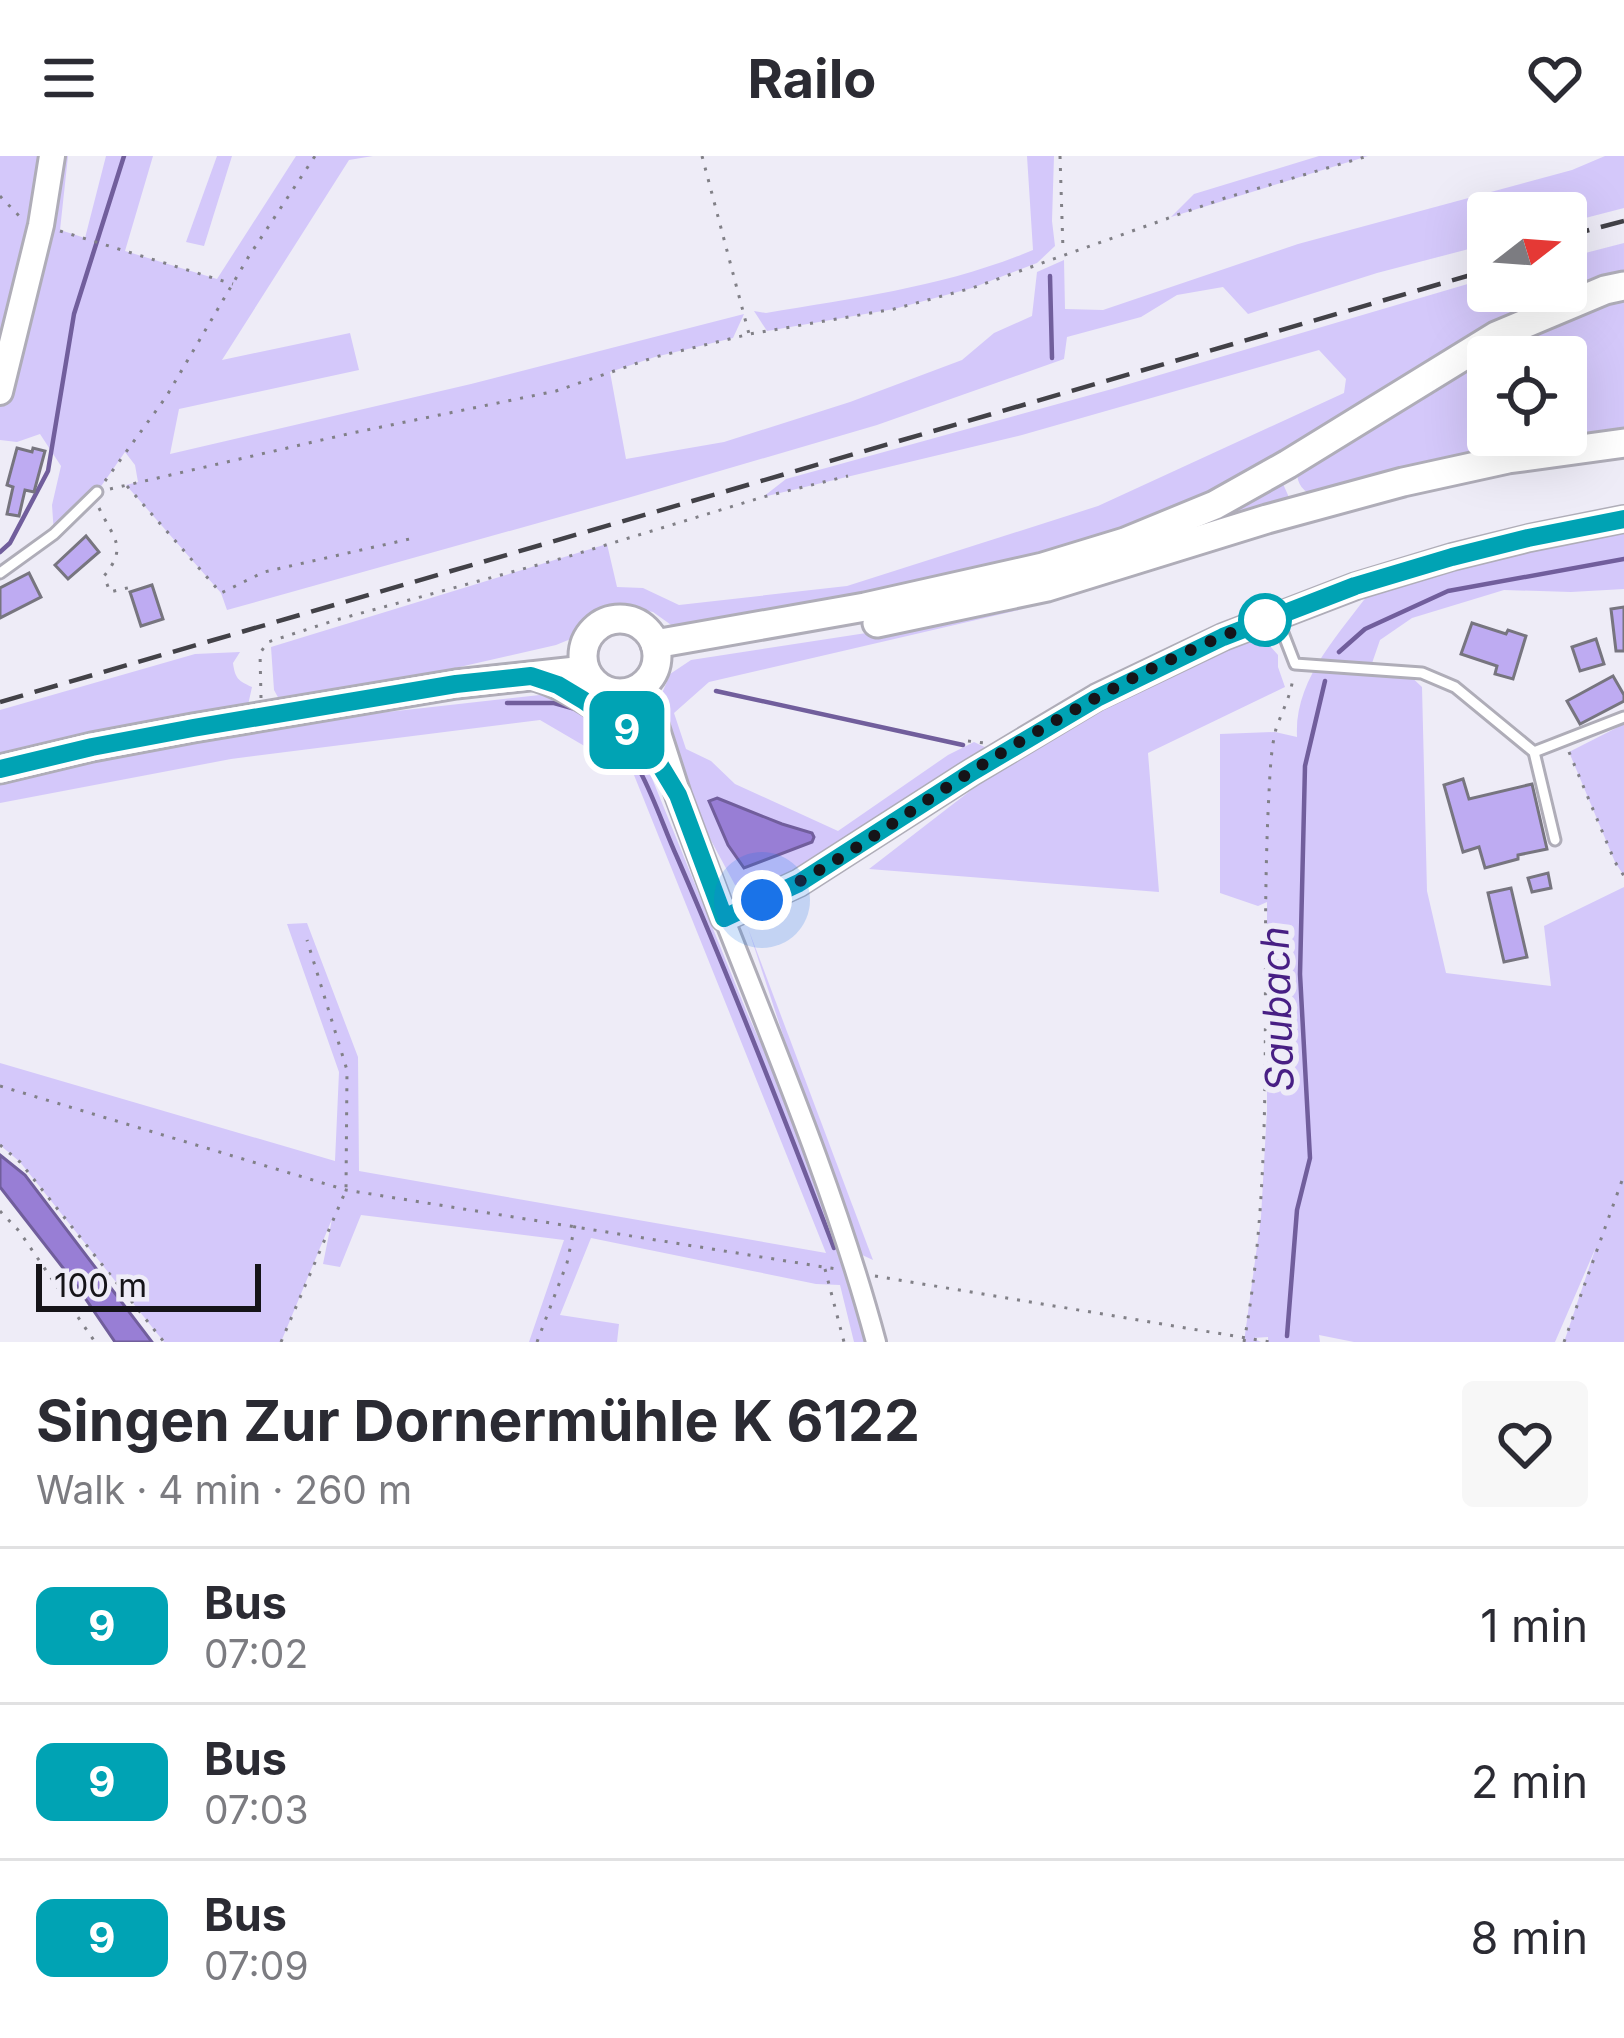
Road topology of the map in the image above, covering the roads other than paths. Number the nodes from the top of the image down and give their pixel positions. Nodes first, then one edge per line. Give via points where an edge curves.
1 (52, 156) edge
2 (1624, 286) edge
3 (0, 392) edge
4 (1624, 443) edge
5 (95, 494) road end
6 (1624, 520) edge
7 (0, 573) edge
8 (1276, 615) junction
9 (656, 651) junction
10 (584, 659) junction
11 (531, 676) junction
12 (456, 684) junction
13 (634, 689) junction
14 (1624, 717) edge
15 (649, 747) junction
16 (1534, 752) junction
17 (0, 769) edge
18 (678, 795) junction
19 (1555, 841) dead end
20 (724, 918) junction
21 (876, 1342) edge

1 - 3 street
2 - 9 main road via 1496,336 1288,464 1125,542
4 - 9 main road via 1403,482 1047,587 869,625
5 - 7 lane
6 - 8 street via 1452,557
8 - 16 lane via 1295,664 1422,673 1455,687
8 - 20 street via 1097,698 799,883
9 - 10 main road via 646,629 622,619 597,626
9 - 13 main road via 653,674
10 - 11 main road
10 - 12 main road
10 - 13 main road via 602,689
11 - 12 main road
11 - 15 street via 583,700
12 - 17 main road
13 - 15 street
13 - 18 street
14 - 16 lane
15 - 18 street
16 - 19 lane
18 - 20 street
20 - 21 street

